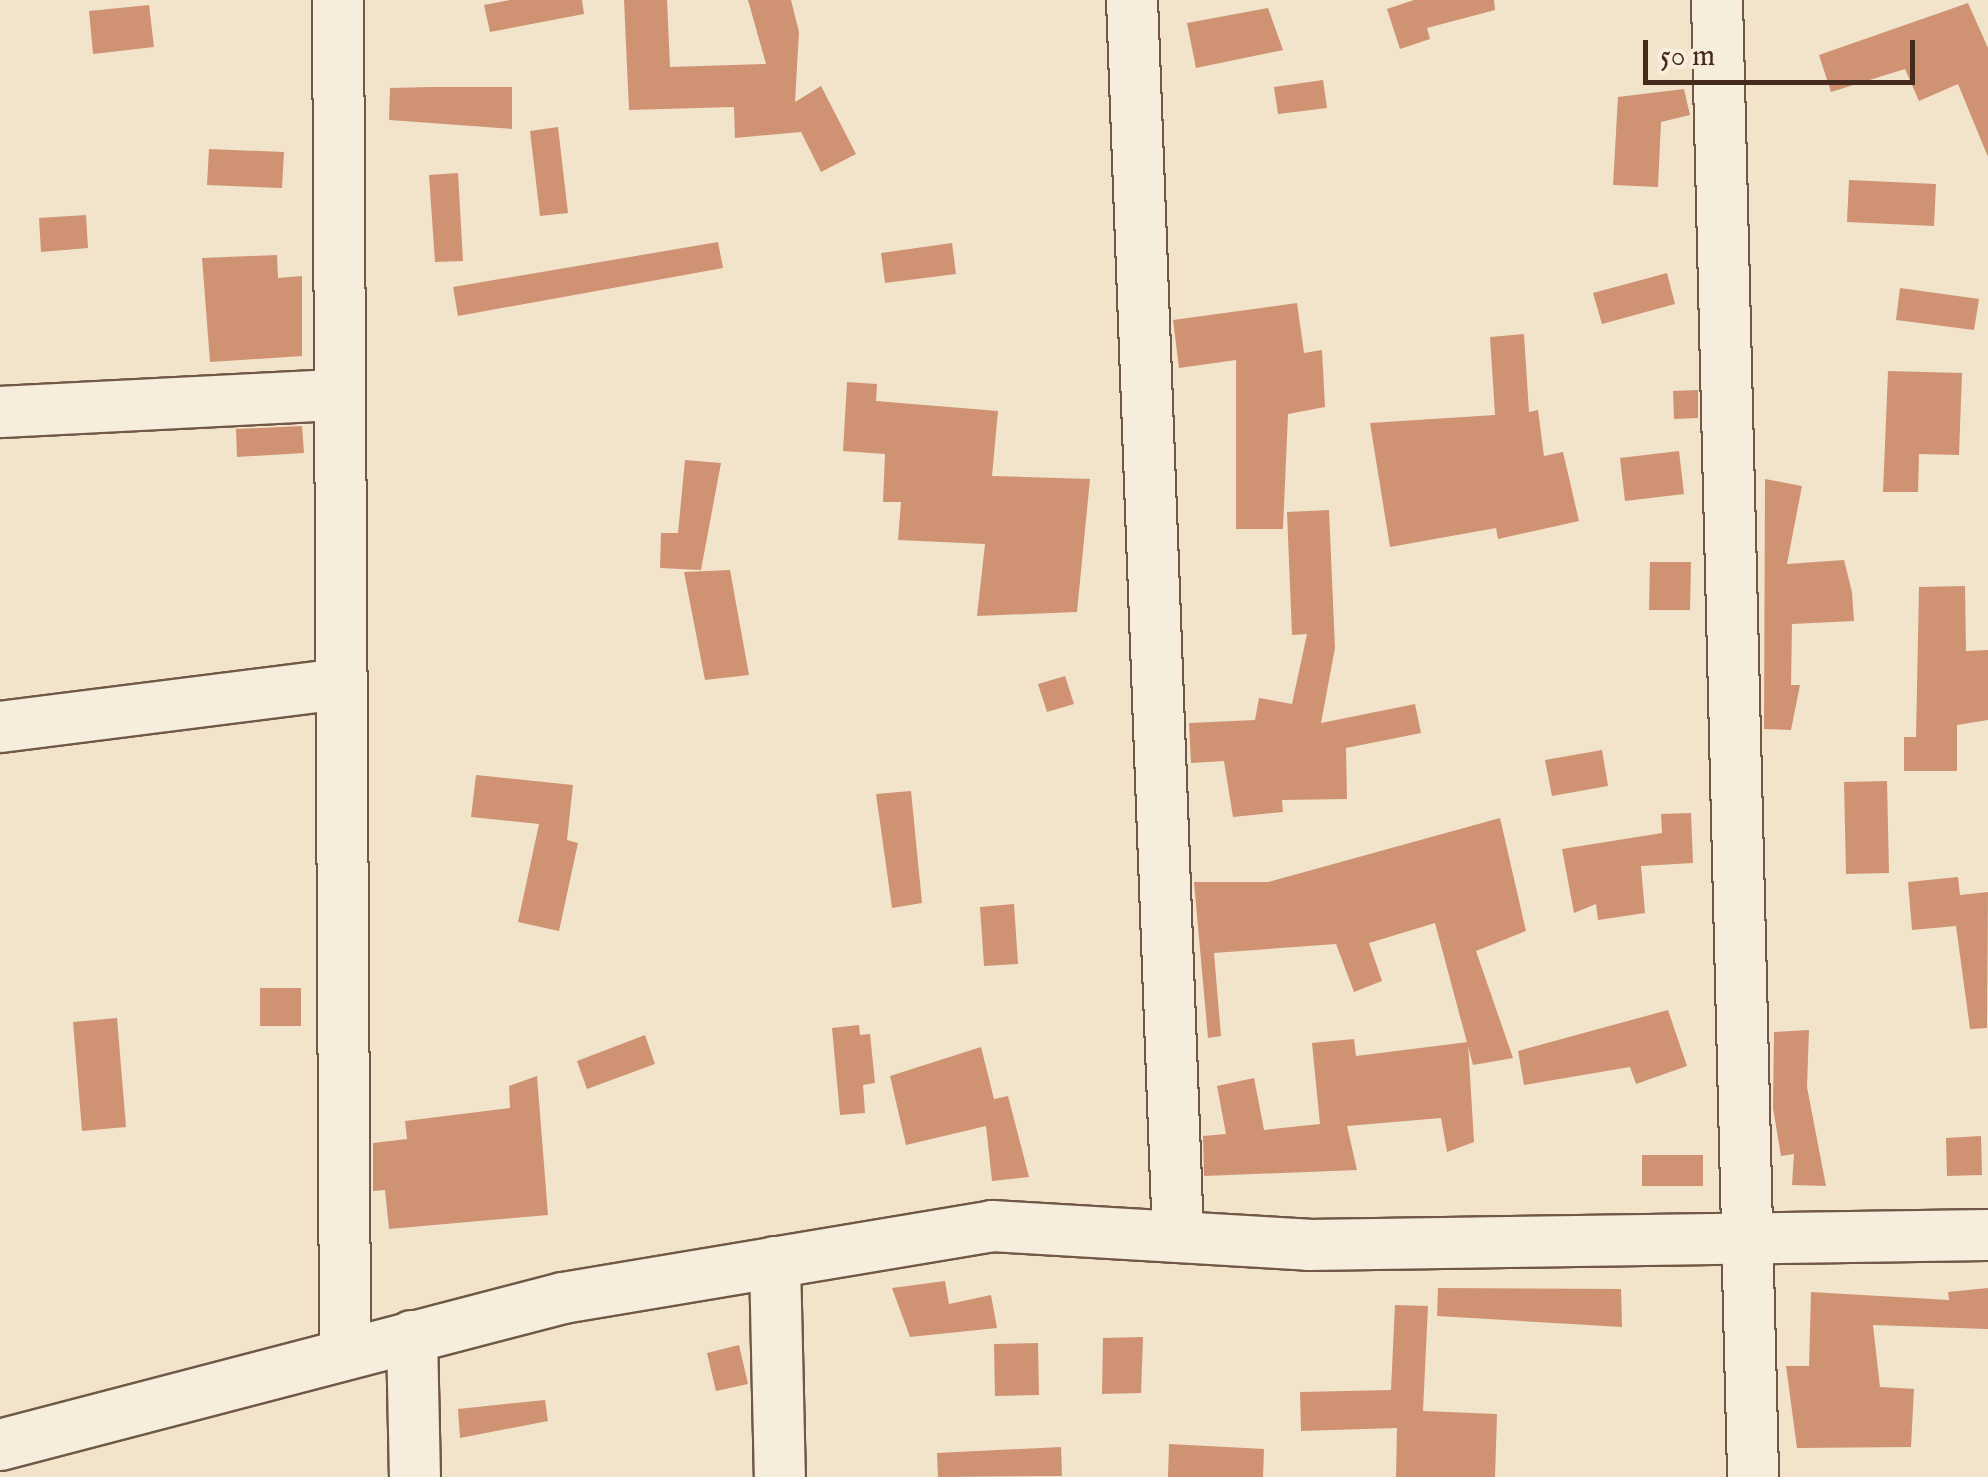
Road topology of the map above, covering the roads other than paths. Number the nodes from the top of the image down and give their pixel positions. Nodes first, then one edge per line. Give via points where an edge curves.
1 (338, 0) edge
2 (1132, 0) edge
3 (1717, 0) edge
4 (340, 395) junction
5 (0, 412) edge
6 (341, 684) junction
7 (0, 728) edge
8 (1988, 1235) edge
9 (1178, 1237) junction
10 (1749, 1238) junction
11 (775, 1262) junction
12 (412, 1336) junction
13 (345, 1353) junction
14 (0, 1445) edge
15 (414, 1477) edge
16 (780, 1477) edge
17 (1754, 1477) edge

1 - 4 street
2 - 9 street
3 - 10 street
4 - 5 street
4 - 6 street
6 - 7 street
6 - 13 street
8 - 10 street
9 - 10 street via 1308,1245
9 - 11 street via 992,1226
10 - 17 street
11 - 12 street via 563,1298
11 - 16 street
12 - 13 street
12 - 15 street
13 - 14 street

